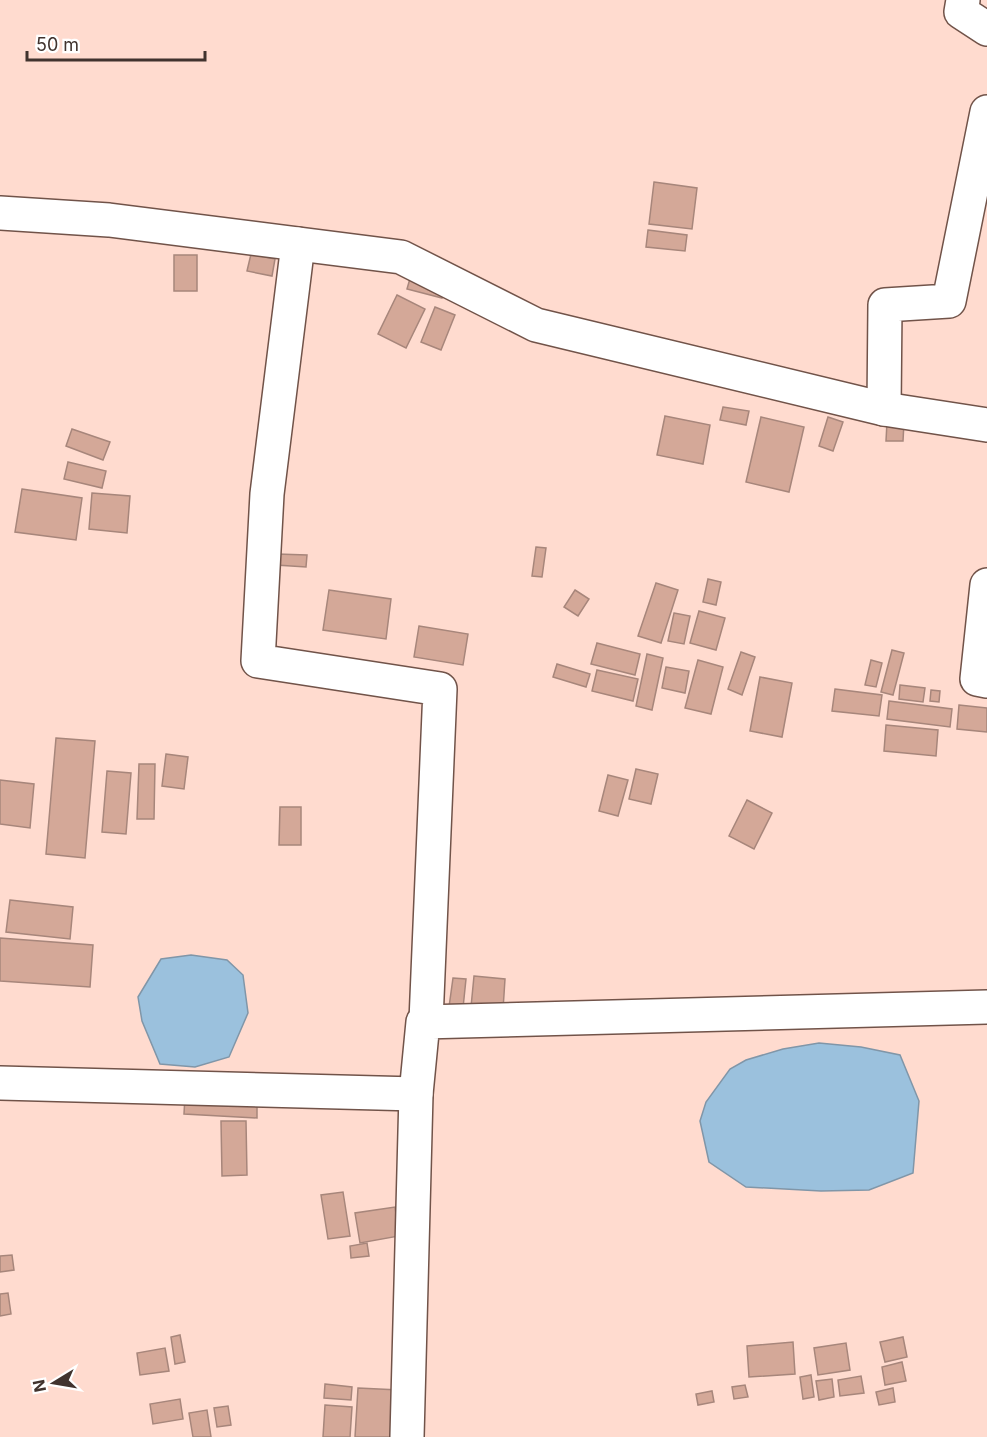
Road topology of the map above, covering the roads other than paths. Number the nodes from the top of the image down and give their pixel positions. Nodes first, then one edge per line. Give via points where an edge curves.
1 (963, 0) edge
2 (987, 29) edge
3 (987, 112) edge
4 (0, 213) edge
5 (298, 244) junction
6 (884, 409) junction
7 (987, 425) edge
8 (987, 585) edge
9 (987, 681) edge
10 (987, 1007) edge
11 (426, 1021) junction
12 (0, 1083) edge
13 (416, 1094) junction
14 (407, 1437) edge

1 - 2 street via 961,12
3 - 6 street via 949,301 885,305
4 - 5 street via 109,220
5 - 6 street via 401,257 536,324
5 - 11 street via 267,494 258,661 440,689
6 - 7 street
8 - 9 street via 978,679
10 - 11 street
11 - 13 street
12 - 13 street
13 - 14 street

